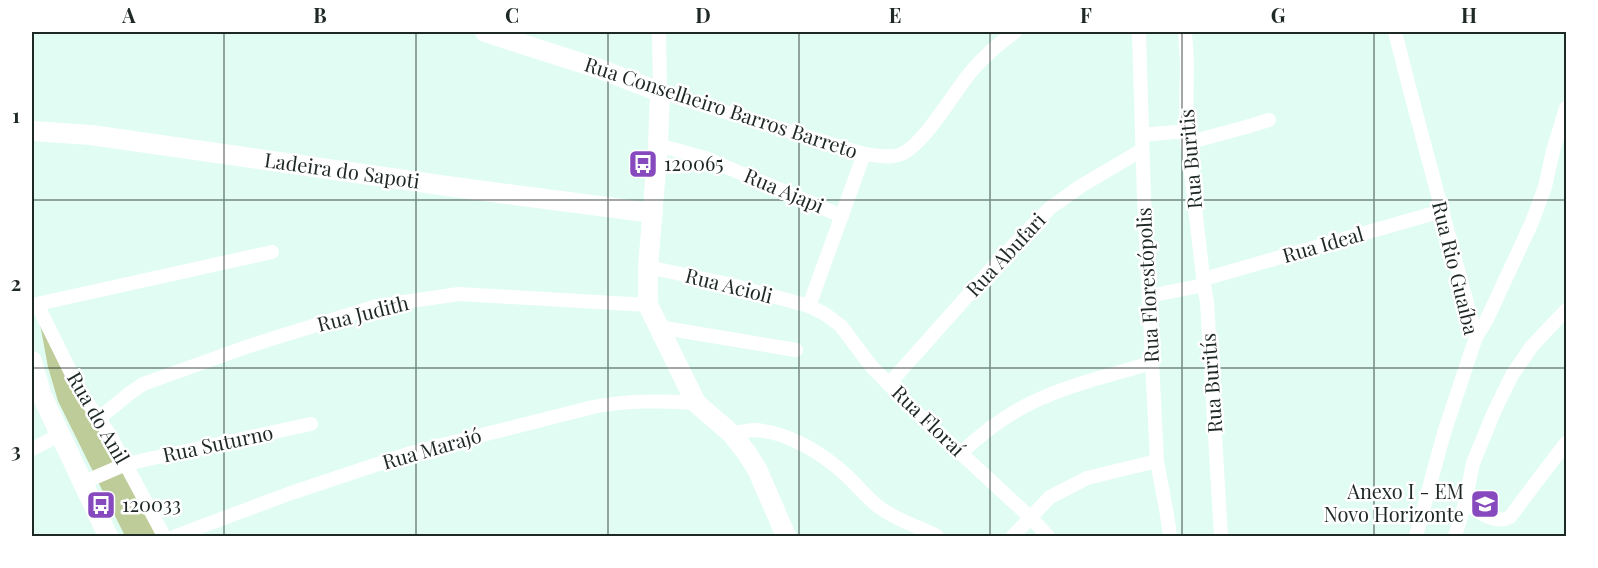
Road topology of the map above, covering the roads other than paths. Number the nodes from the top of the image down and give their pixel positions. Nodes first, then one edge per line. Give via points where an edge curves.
1 (485, 32) edge
2 (659, 32) edge
3 (1015, 32) edge
4 (1139, 32) edge
5 (1185, 32) edge
6 (1395, 32) edge
7 (517, 36) edge
8 (660, 92) junction
9 (1566, 108) edge
10 (1269, 120) dead end
11 (32, 131) edge
12 (1142, 135) junction
13 (1186, 137) junction
14 (658, 145) junction
15 (1142, 150) junction
16 (864, 154) junction
17 (1442, 211) junction
18 (653, 213) junction
19 (842, 216) junction
20 (272, 252) dead end
21 (648, 267) junction
22 (1204, 282) junction
23 (1149, 296) junction
24 (34, 304) edge
25 (648, 305) junction
26 (809, 306) junction
27 (1566, 310) edge
28 (658, 327) junction
29 (1476, 337) junction
30 (796, 350) dead end
31 (32, 360) edge
32 (1151, 363) junction
33 (889, 384) junction
34 (696, 403) junction
35 (98, 418) junction
36 (311, 424) dead end
37 (732, 434) junction
38 (60, 435) junction
39 (1566, 443) edge
40 (32, 449) edge
41 (962, 453) junction
42 (1157, 461) junction
43 (126, 464) junction
44 (82, 483) junction
45 (1465, 503) junction
46 (1031, 518) junction
47 (108, 537) edge
48 (164, 537) edge
49 (176, 537) edge
50 (786, 537) edge
51 (938, 537) edge
52 (1013, 537) edge
53 (1048, 537) edge
54 (1170, 537) edge
55 (1221, 537) edge
56 (1416, 537) edge
57 (1455, 537) edge

1 - 7 street, Rua Conselheiro Barros Barreto
2 - 8 street
3 - 16 street, Rua Conselheiro Barros Barreto via 981,60 911,148 900,155
4 - 12 street, Rua Florestópolis
5 - 13 street, Rua Buritis
6 - 17 street, Rua Rio Guaíba
7 - 8 street, Rua Conselheiro Barros Barreto
8 - 14 street
8 - 16 street, Rua Conselheiro Barros Barreto
9 - 29 street via 1532,222
10 - 13 street
11 - 18 street, Ladeira do Sapoti via 91,135
12 - 13 street
12 - 15 street, Rua Florestópolis
13 - 22 street, Rua Buritis
14 - 18 street
14 - 19 street, Rua Ajapi via 705,158
15 - 23 street, Rua Florestópolis
15 - 33 street, Rua Abufari via 1050,208
16 - 19 street
17 - 22 street, Rua Ideal
17 - 29 street, Rua Rio Guaíba
18 - 21 street
19 - 26 street
20 - 24 street
21 - 25 street
21 - 26 street, Rua Acioli
22 - 23 street
22 - 55 street, Rua Buritís
23 - 32 street, Rua Florestópolis
24 - 35 street, Rua do Anil
25 - 28 street
25 - 35 street, Rua Judith via 459,294 377,306 152,381
26 - 33 street, Rua Floraí via 841,326
27 - 45 street via 1532,346 1512,375 1473,463
28 - 30 street
28 - 34 street
29 - 56 street, Rua Rio Guaíba via 1444,433
31 - 38 street via 42,396
32 - 41 street via 1032,402 977,437
32 - 42 street, Rua Florestópolis
33 - 41 street, Rua Floraí
34 - 37 street
34 - 49 street, Rua Marajó via 619,402 593,406 411,453
35 - 43 street, Rua do Anil
36 - 43 street, Rua Suturno
37 - 50 street via 757,469
37 - 51 street via 753,430 792,440 844,473 890,515
38 - 40 street
38 - 44 street
39 - 45 street via 1510,518 1497,519
41 - 46 street, Rua Floraí
42 - 46 street via 1087,478 1050,497
42 - 54 street, Rua Florestópolis
43 - 44 street, Rua Suturno
43 - 48 street, Rua do Anil
44 - 47 street
45 - 57 street
46 - 52 street
46 - 53 street, Rua Floraí

